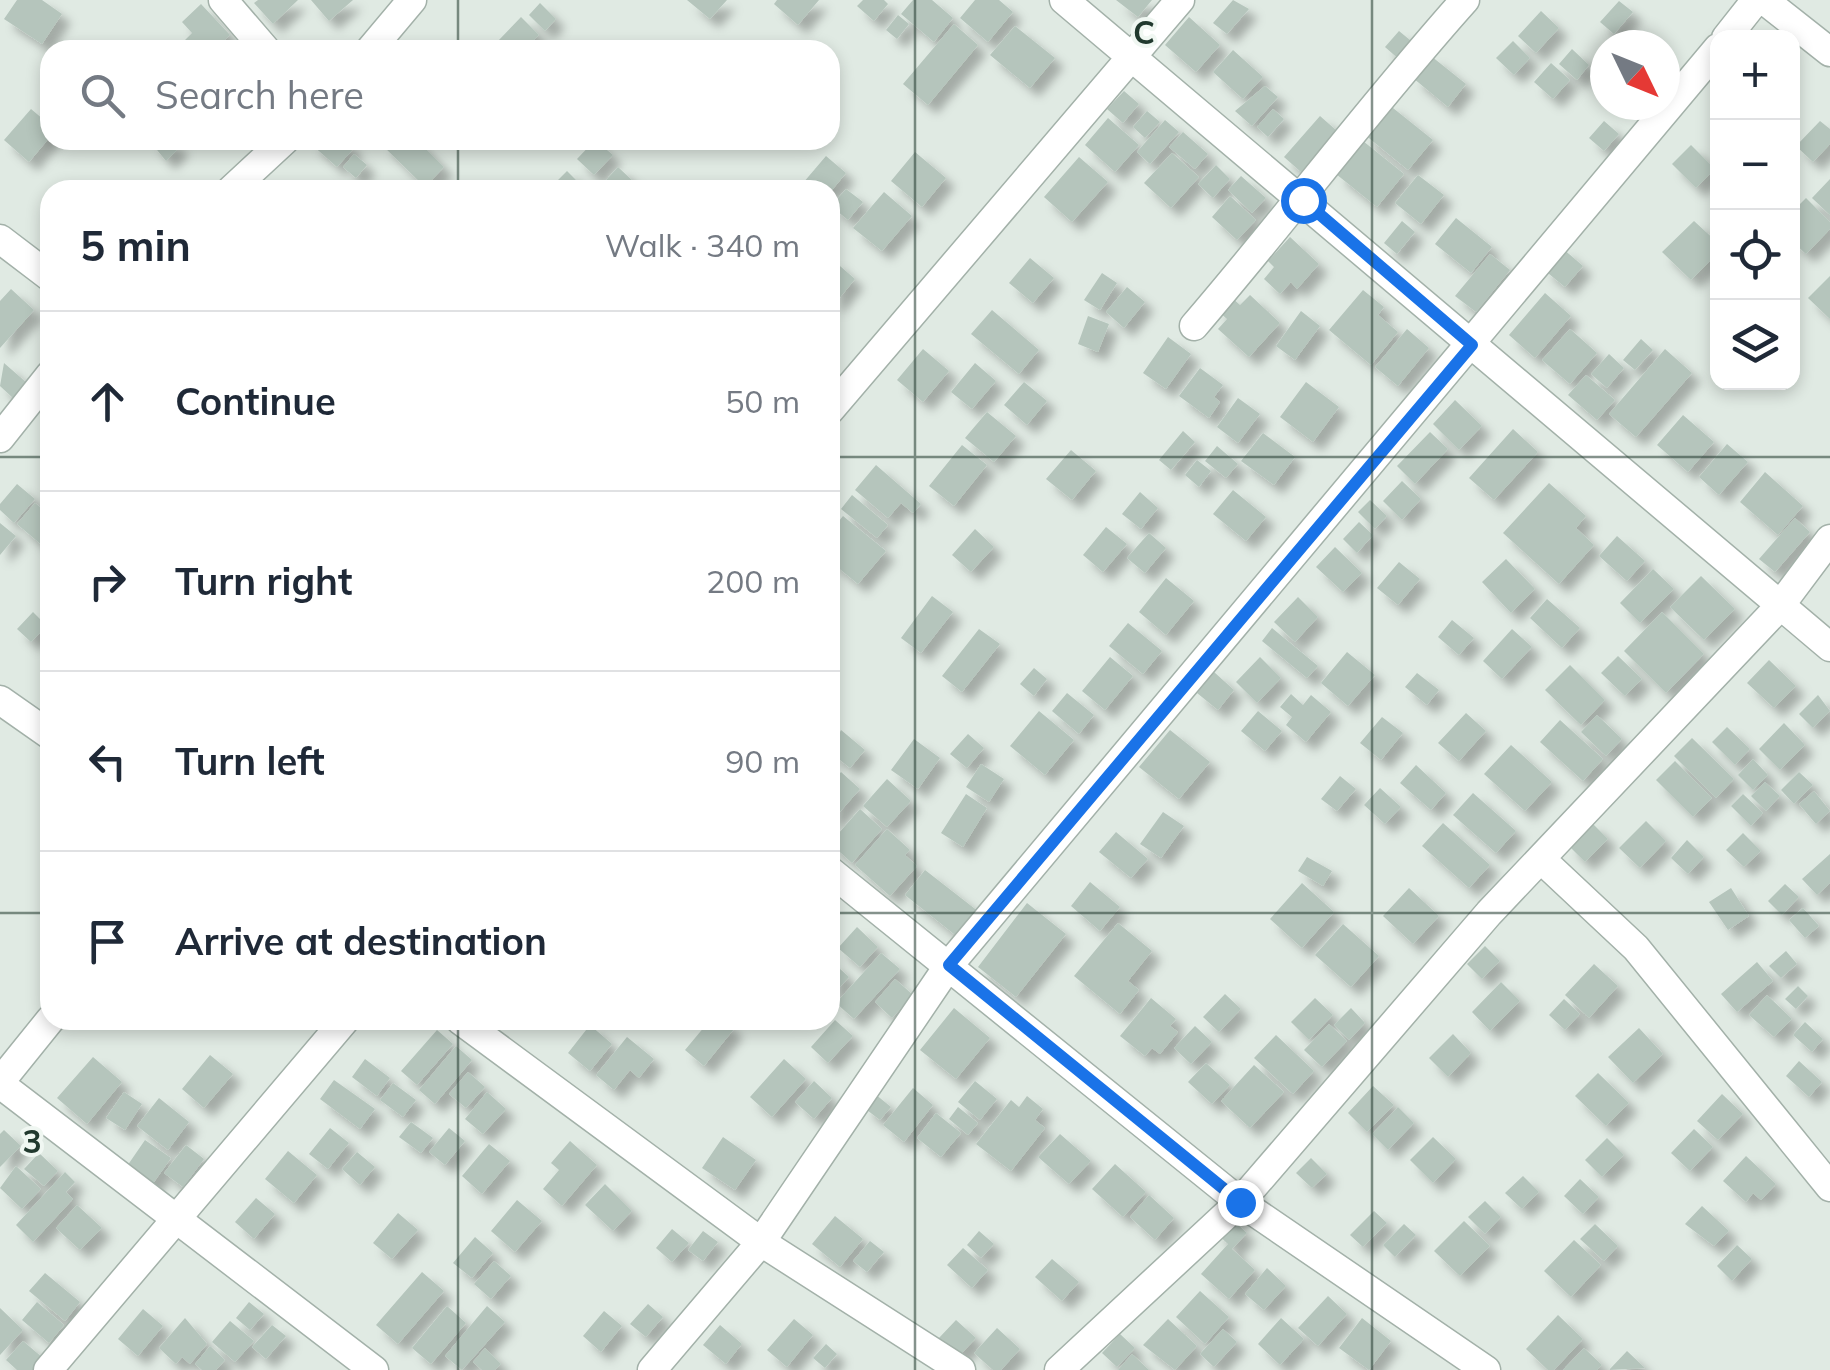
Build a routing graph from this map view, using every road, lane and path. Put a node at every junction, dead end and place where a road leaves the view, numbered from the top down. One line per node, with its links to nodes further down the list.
1 (223, 0): 9 (street)
2 (412, 0): 10 (street)
3 (1064, 0): 12 (street)
4 (1180, 0): 12 (street)
5 (1466, 0): 16 (street)
6 (1756, 0): 8 (street)
7 (1764, 0): 11 (street)
8 (1732, 30)
9 (257, 40)
10 (378, 40)
11 (1830, 52)
12 (1131, 57): 16 (street); 22 (street)
13 (1710, 58): 20 (street)
14 (274, 150): 15 (street)
15 (243, 180)
16 (1303, 200): 19 (street); 20 (street)
17 (0, 238): 18 (street)
18 (40, 269)
19 (1194, 326)
20 (1472, 345): 25 (street); 31 (street)
21 (40, 388): 23 (street)
22 (840, 398)
23 (0, 438)
24 (1830, 539): 25 (street)
25 (1779, 606): 26 (street); 29 (street)
26 (1830, 647)
27 (0, 700): 28 (street)
28 (40, 728)
29 (1540, 859): 36 (street); 37 (street)
30 (840, 879): 31 (street)
31 (949, 965): 37 (street); 39 (street)
32 (42, 1030): 35 (street)
33 (336, 1030): 38 (street)
34 (474, 1030): 39 (street)
35 (0, 1083): 38 (street)
36 (1830, 1187)
37 (1240, 1202): 44 (street); 45 (street)
38 (174, 1218): 40 (street); 41 (street)
39 (761, 1242): 42 (street); 43 (street)
40 (48, 1370)
41 (374, 1370)
42 (652, 1370)
43 (961, 1370)
44 (1059, 1370)
45 (1486, 1370)

